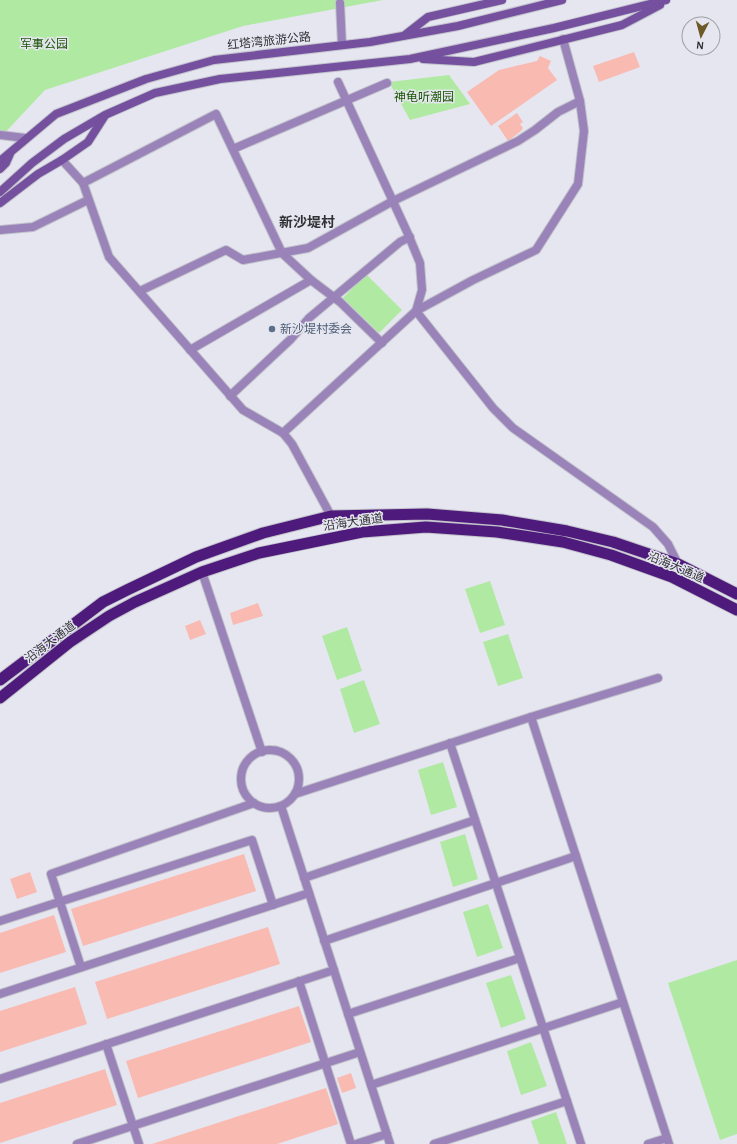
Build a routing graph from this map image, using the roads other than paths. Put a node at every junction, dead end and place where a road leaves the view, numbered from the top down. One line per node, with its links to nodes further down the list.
1 (502, 0): 5 (main road)
2 (562, 0): 5 (main road, 红塔湾旅游公路)
3 (667, 0): 6 (main road); 8 (main road)
4 (340, 3): 7 (street)
5 (403, 36): 7 (main road, 红塔湾旅游公路)
6 (563, 39): 8 (main road); 12 (street)
7 (342, 46): 15 (main road, 红塔湾旅游公路)
8 (410, 59): 13 (main road)
9 (338, 82): 11 (street)
10 (387, 82): 11 (street)
11 (346, 100): 16 (street); 24 (street)
12 (580, 101): 24 (street); 32 (street)
13 (105, 115): 18 (main road); 22 (main road)
14 (0, 135): 15 (street)
15 (25, 138): 17 (main road, 红塔湾旅游公路)
16 (233, 149): 21 (street); 28 (street)
17 (11, 152): 19 (main road, 红塔湾旅游公路); 20 (main road)
18 (62, 160): 21 (street); 25 (main road)
19 (0, 161)
20 (0, 169)
21 (83, 183): 23 (street)
22 (0, 192)
23 (88, 200): 26 (street); 30 (street)
24 (393, 201): 27 (street); 28 (street)
25 (0, 203)
26 (0, 230)
27 (410, 237): 31 (street); 32 (street)
28 (282, 253): 29 (street); 30 (street)
29 (311, 280): 31 (street); 34 (street)
30 (140, 292): 34 (street)
31 (333, 297): 33 (street); 35 (street)
32 (416, 311): 33 (street); 41 (street)
33 (382, 343): 36 (street)
34 (190, 350): 35 (street)
35 (230, 396): 36 (street)
36 (283, 433): 38 (street)
37 (393, 515): 38 (highway, 沿海大通道); 39 (highway); 41 (highway, 沿海大通道)
38 (331, 516): 40 (highway, 沿海大通道)
39 (394, 530): 42 (highway, 沿海大通道); 44 (highway, 沿海大通道)
40 (196, 556): 42 (highway); 46 (highway, 沿海大通道)
41 (678, 564): 43 (highway, 沿海大通道)
42 (202, 572): 47 (highway, 沿海大通道); 50 (street)
43 (737, 594)
44 (737, 610)
45 (658, 678): 48 (street)
46 (0, 680)
47 (0, 698)
48 (530, 717): 49 (street); 55 (street)
49 (450, 743): 51 (street); 54 (street)
50 (262, 752): 51 (street); 52 (street)
51 (295, 794): 53 (street)
52 (254, 803): 53 (street); 59 (street)
53 (281, 806): 56 (street)
54 (475, 820): 56 (street); 57 (street)
55 (576, 856): 57 (street); 68 (street)
56 (304, 878): 58 (street)
57 (496, 883): 62 (street); 63 (street)
58 (309, 893): 60 (street); 62 (street)
59 (60, 902): 60 (street); 61 (street); 64 (street)
60 (273, 904): 64 (street)
61 (0, 921)
62 (324, 941): 65 (street)
63 (520, 958): 69 (street); 70 (street)
64 (82, 967): 67 (street)
65 (334, 970): 66 (street); 69 (street)
66 (299, 981): 71 (street); 73 (street)
67 (0, 994)
68 (623, 1002): 70 (street); 79 (street)
69 (348, 1014): 72 (street)
70 (543, 1028): 75 (street); 76 (street)
71 (106, 1044): 74 (street); 77 (street)
72 (360, 1052): 73 (street); 75 (street)
73 (325, 1064): 77 (street); 82 (street)
74 (0, 1079)
75 (371, 1084): 78 (street)
76 (567, 1101): 85 (street); 86 (street)
77 (133, 1126): 80 (street); 81 (street)
78 (387, 1134): 83 (street); 84 (street)
79 (668, 1141): 87 (street)
80 (77, 1144)
81 (139, 1144)
82 (351, 1144)
83 (356, 1144)
84 (390, 1144)
85 (434, 1144)
86 (581, 1144)
87 (648, 1144)

